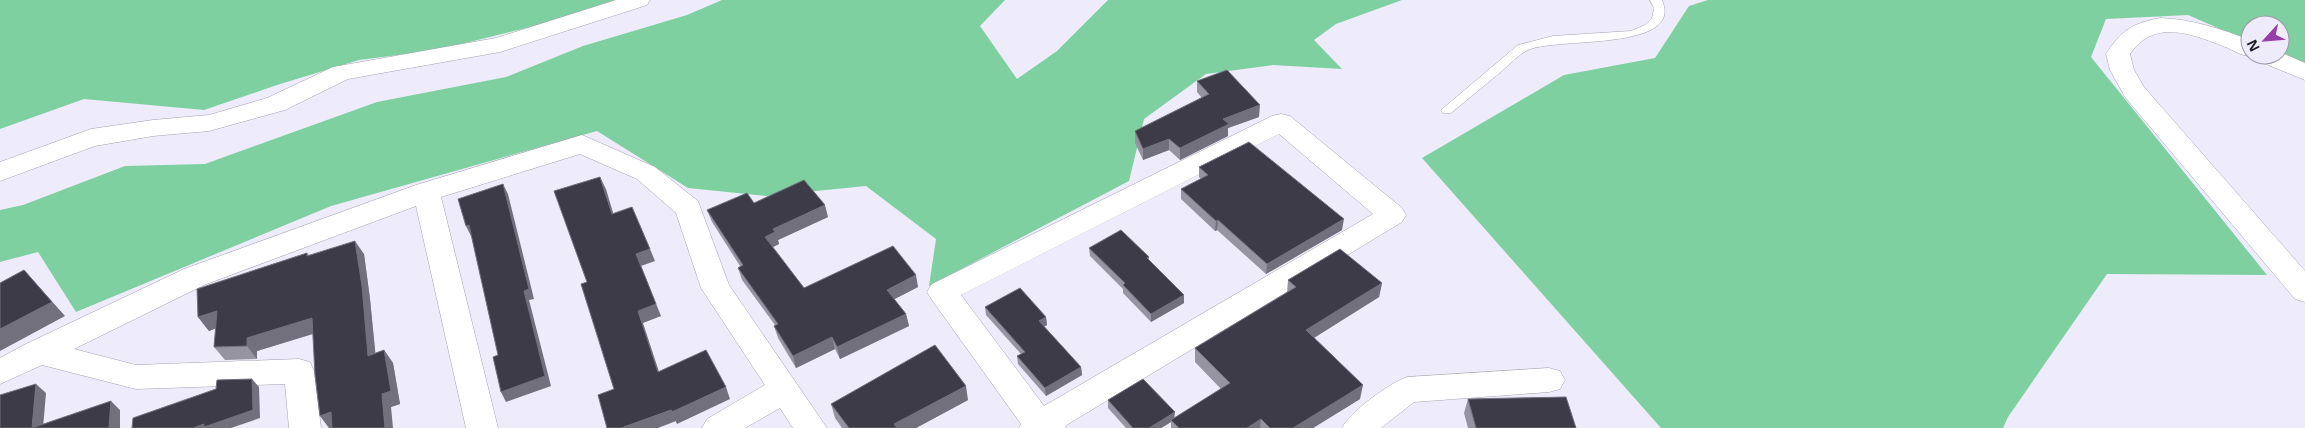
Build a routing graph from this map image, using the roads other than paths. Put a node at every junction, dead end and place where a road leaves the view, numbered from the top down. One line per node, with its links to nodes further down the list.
1 (639, 0): 7 (street)
2 (1656, 0): 6 (lane)
3 (2240, 45): 9 (street)
4 (2289, 65): 5 (street)
5 (2305, 72)
6 (1448, 110)
7 (0, 172)
8 (426, 192): 10 (street); 13 (street); 16 (street)
9 (2305, 291)
10 (37, 352): 11 (street); 15 (street)
11 (0, 372)
12 (1549, 380): 19 (street)
13 (784, 390): 17 (street); 18 (street)
14 (1042, 427): 14 (street)
15 (305, 428)
16 (482, 428)
17 (718, 428)
18 (811, 428)
19 (1358, 428)

